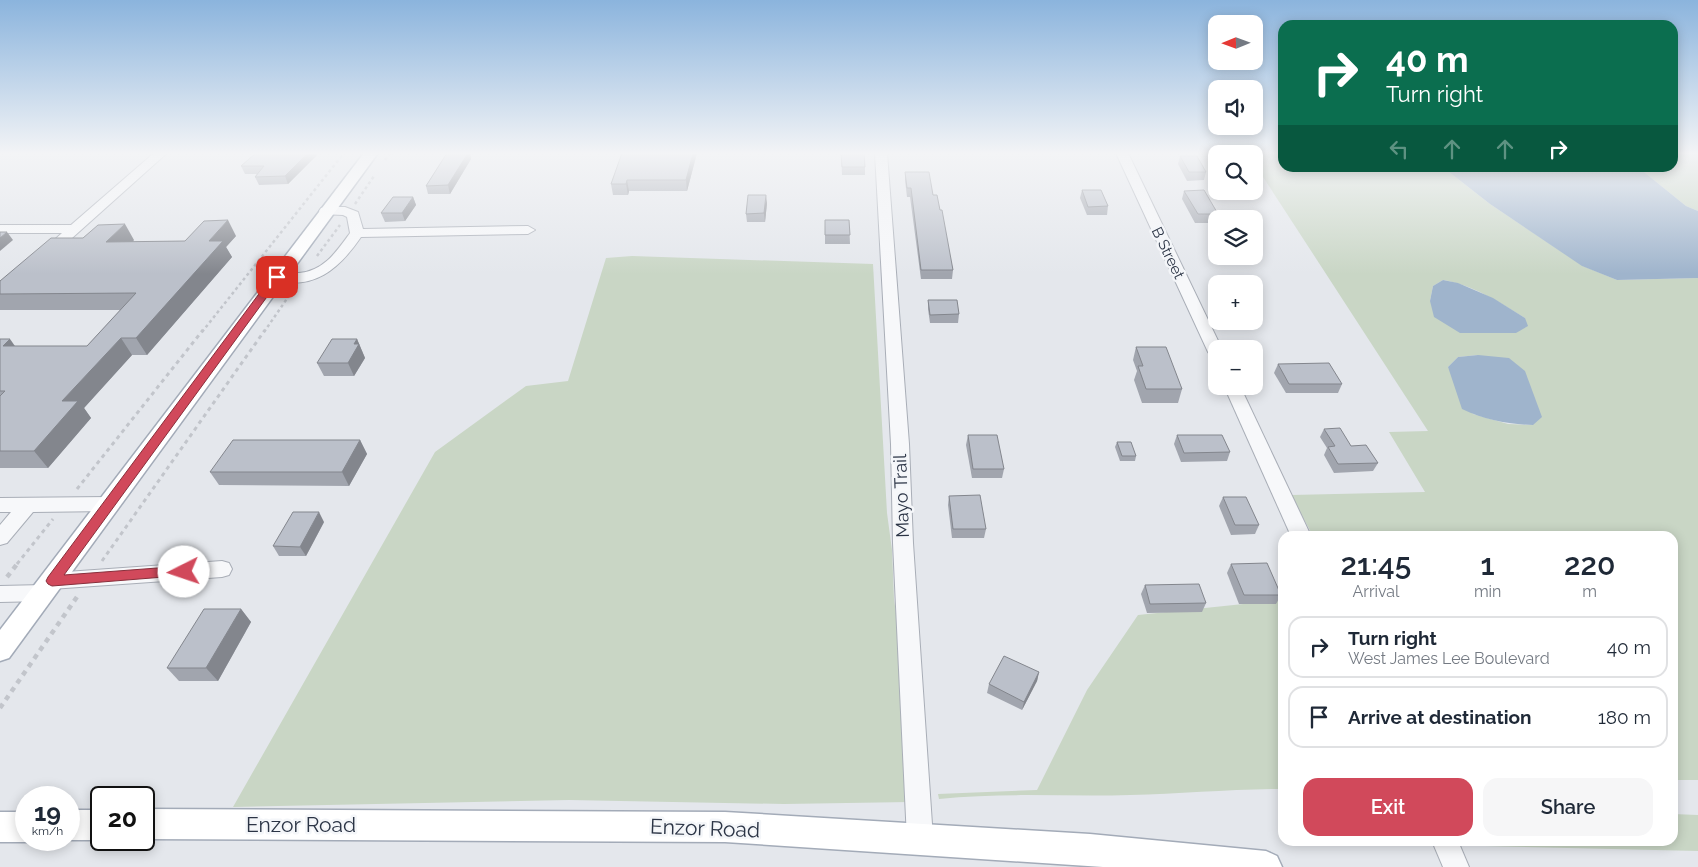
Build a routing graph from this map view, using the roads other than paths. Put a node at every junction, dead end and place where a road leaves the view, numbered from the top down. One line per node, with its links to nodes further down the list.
1 (115, 193): 7 (street)
2 (343, 193): 5 (main road)
3 (885, 193): 26 (street, Mayo Trail)
4 (1141, 193): 12 (street, B Street)
5 (326, 211): 9 (street); 11 (main road)
6 (0, 229): 7 (street)
7 (74, 229): 10 (street)
8 (528, 230): 9 (street)
9 (357, 233): 11 (street)
10 (37, 261)
11 (277, 277): 14 (main road)
12 (1210, 340)
13 (1236, 395): 17 (street)
14 (109, 504): 16 (street); 21 (main road)
15 (0, 505): 16 (street)
16 (28, 505): 18 (street)
17 (1299, 531)
18 (0, 538)
19 (222, 569): 21 (street)
20 (3, 586): 21 (street)
21 (47, 587): 22 (main road)
22 (0, 650)
23 (155, 824): 26 (main road, Enzor Road)
24 (0, 827): 25 (main road)
25 (15, 827)
26 (920, 839): 28 (main road, Enzor Road)
27 (1447, 846): 29 (street)
28 (1266, 867)
29 (1456, 867)

